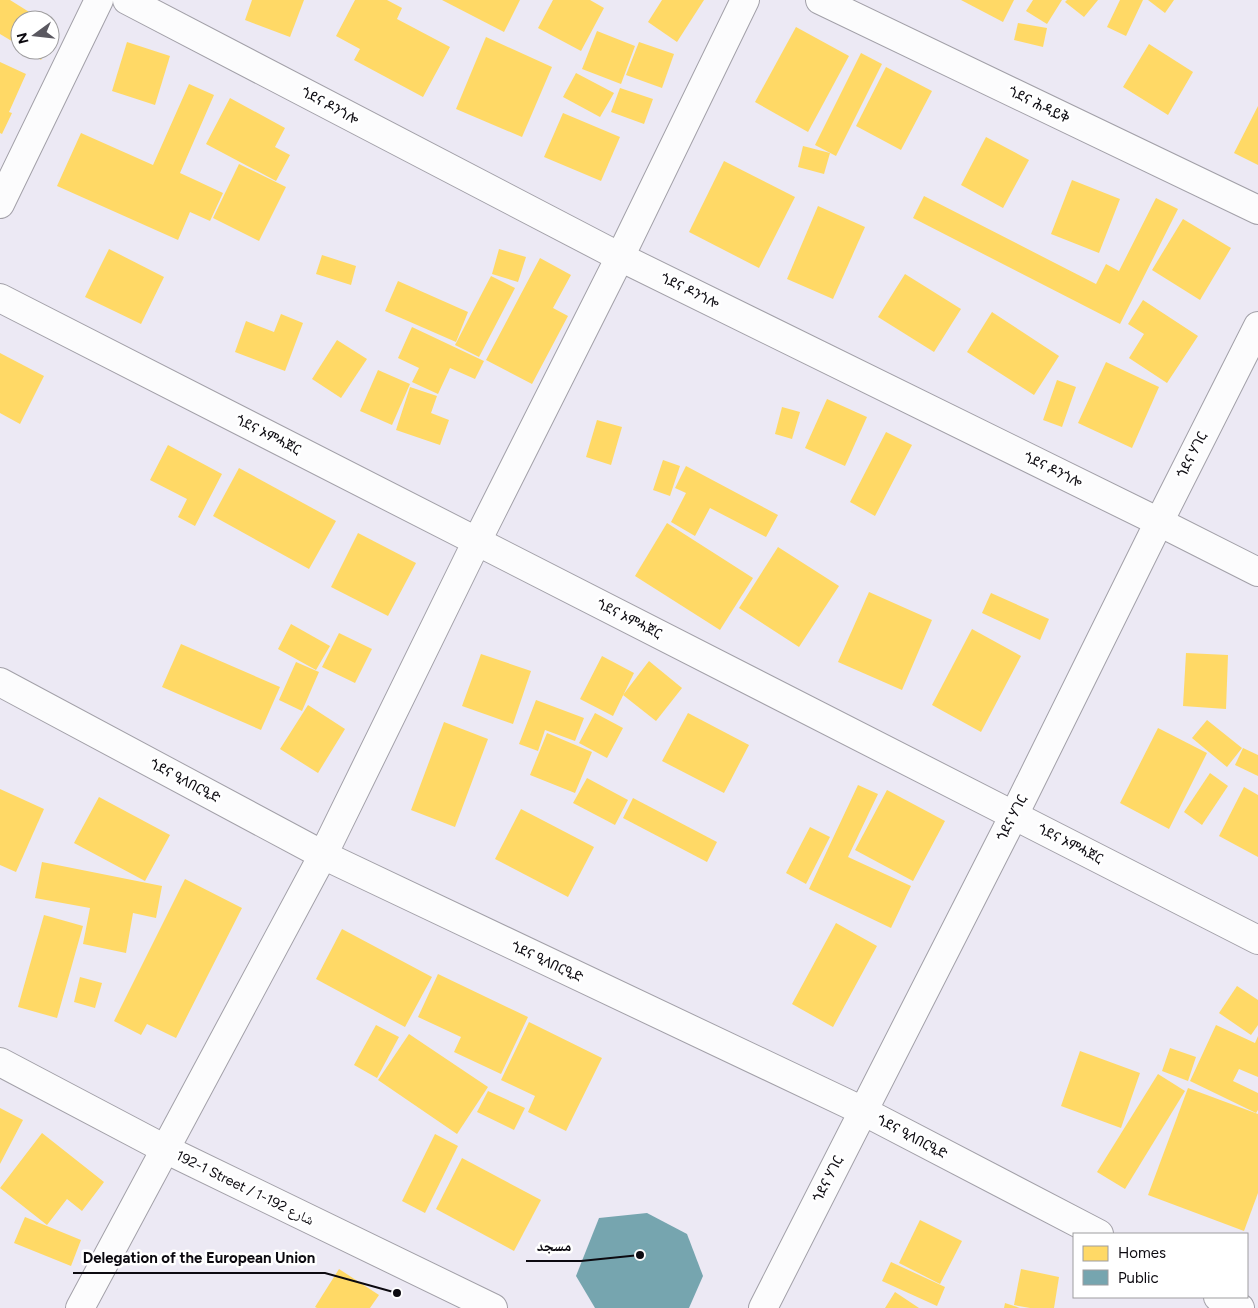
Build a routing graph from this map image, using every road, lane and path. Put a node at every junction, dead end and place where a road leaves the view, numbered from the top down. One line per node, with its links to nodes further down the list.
1 (99, 0): 5 (street)
2 (127, 0): 7 (street, ጎደና ዶንጎሎ)
3 (745, 0): 7 (street)
4 (820, 0): 6 (street, ጎደና ሕዳይቅ)
5 (0, 204)
6 (1258, 210)
7 (620, 257): 10 (street, ጎደና ዶንጎሎ); 11 (street)
8 (0, 298): 11 (street, ጎደና ኦምሓጀር)
9 (1258, 326): 10 (street, ጎደና ሃገር)
10 (1158, 522): 12 (street, ጎደና ዶንጎሎ); 14 (street, ጎደና ሃገር)
11 (477, 542): 14 (street, ጎደና ኦምሓጀር); 15 (street)
12 (1258, 572)
13 (0, 682): 15 (street, ጎደና ዒላበርዒድ)
14 (1014, 815): 16 (street, ጎደና ኦምሓጀር); 18 (street, ጎደና ሃገር)
15 (322, 855): 18 (street, ጎደና ዒላበርዒድ); 19 (street)
16 (1258, 940)
17 (0, 1062): 19 (street, 192-1 Street / شارع 192-1)
18 (863, 1111): 20 (street, ጎደና ዒላበርዒድ); 24 (street, ጎደና ሃገር)
19 (164, 1150): 22 (street); 23 (street, 192-1 Street / شارع 192-1)
20 (1096, 1233)
21 (1220, 1298): 25 (street)
22 (80, 1308)
23 (493, 1308)
24 (763, 1308)
25 (1240, 1308)

